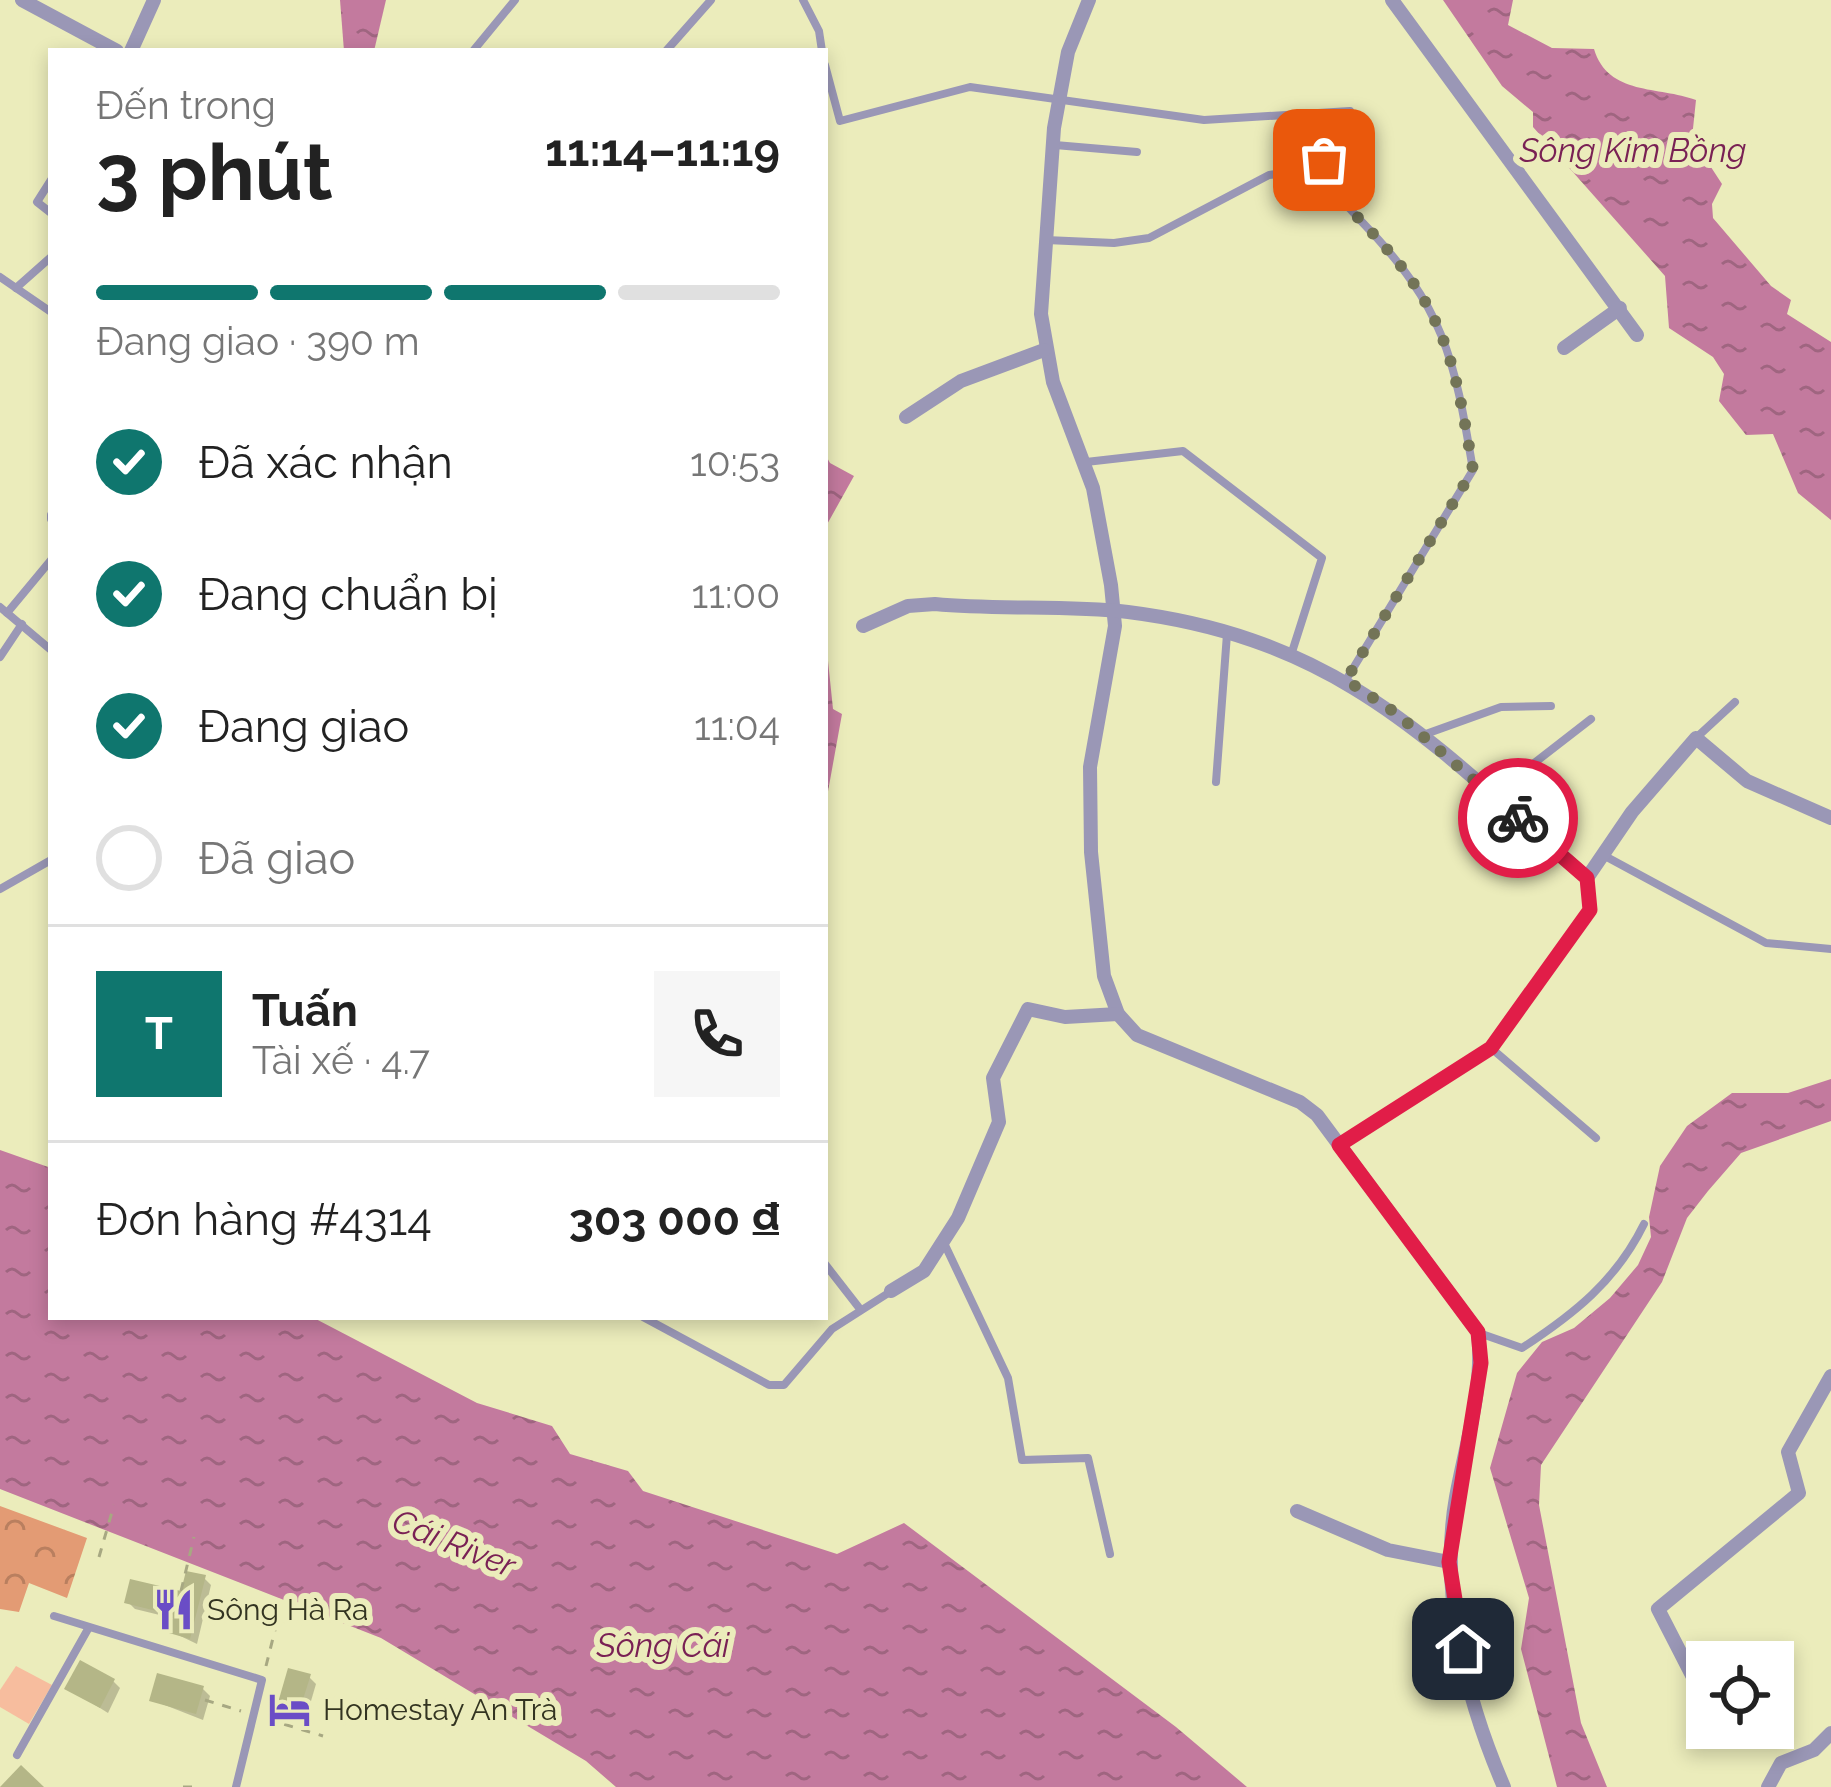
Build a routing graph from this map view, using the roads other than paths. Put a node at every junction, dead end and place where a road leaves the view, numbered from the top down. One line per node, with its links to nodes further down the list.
1 (22, 0): 8 (street)
2 (154, 0): 9 (street)
3 (515, 0): 10 (lane)
4 (711, 0): 11 (lane)
5 (803, 0): 12 (lane)
6 (1089, 0): 13 (street)
7 (1392, 0): 26 (street)
8 (111, 48)
9 (131, 48)
10 (475, 48)
11 (669, 48)
12 (822, 48)
13 (1059, 96): 14 (lane); 15 (lane); 16 (street)
14 (830, 105)
15 (1350, 110)
16 (1053, 145): 18 (lane); 22 (street)
17 (1332, 150): 19 (lane)
18 (1137, 152)
19 (1309, 170): 22 (lane); 42 (lane)
20 (48, 185): 21 (lane)
21 (48, 211)
22 (1045, 240): 30 (street)
23 (48, 260): 25 (lane)
24 (0, 277): 25 (lane)
25 (16, 288): 27 (lane)
26 (1620, 308): 28 (street); 29 (street)
27 (48, 311)
28 (1637, 335)
29 (1564, 347)
30 (1044, 350): 31 (street); 32 (street)
31 (905, 417)
32 (1086, 462): 35 (street); 40 (lane)
33 (48, 563): 34 (lane)
34 (4, 610): 36 (lane)
35 (1113, 611): 37 (street); 38 (street); 56 (street)
36 (22, 625): 39 (lane); 41 (lane)
37 (863, 626)
38 (1228, 631): 40 (street); 48 (lane)
39 (48, 647)
40 (1292, 652): 42 (street)
41 (0, 658)
42 (1346, 680): 46 (street)
43 (1735, 702): 47 (lane)
44 (1551, 706): 46 (lane)
45 (1591, 719): 49 (lane)
46 (1422, 736): 49 (street)
47 (1696, 738): 50 (street); 51 (street)
48 (1216, 782)
49 (1492, 796): 53 (street)
50 (1831, 818)
51 (1601, 854): 53 (street); 55 (lane)
52 (48, 862): 54 (lane)
53 (1587, 878): 57 (lane)
54 (0, 889)
55 (1831, 949)
56 (1118, 1014): 59 (street); 61 (street)
57 (1491, 1048): 58 (lane); 59 (lane)
58 (1596, 1138)
59 (1339, 1145): 66 (street)
60 (1644, 1224): 66 (lane)
61 (944, 1243): 63 (street); 69 (lane)
62 (828, 1268): 64 (lane)
63 (891, 1292): 64 (lane)
64 (860, 1309): 65 (lane)
65 (650, 1320)
66 (1478, 1332): 70 (street)
67 (1831, 1376): 73 (street)
68 (1298, 1510): 70 (street)
69 (1110, 1554)
70 (1449, 1562): 77 (street)
71 (54, 1616): 72 (lane)
72 (88, 1629): 75 (lane); 76 (lane)
73 (1686, 1664)
74 (1831, 1733): 78 (street)
75 (17, 1755)
76 (236, 1787)
77 (1504, 1787)
78 (1768, 1787)

